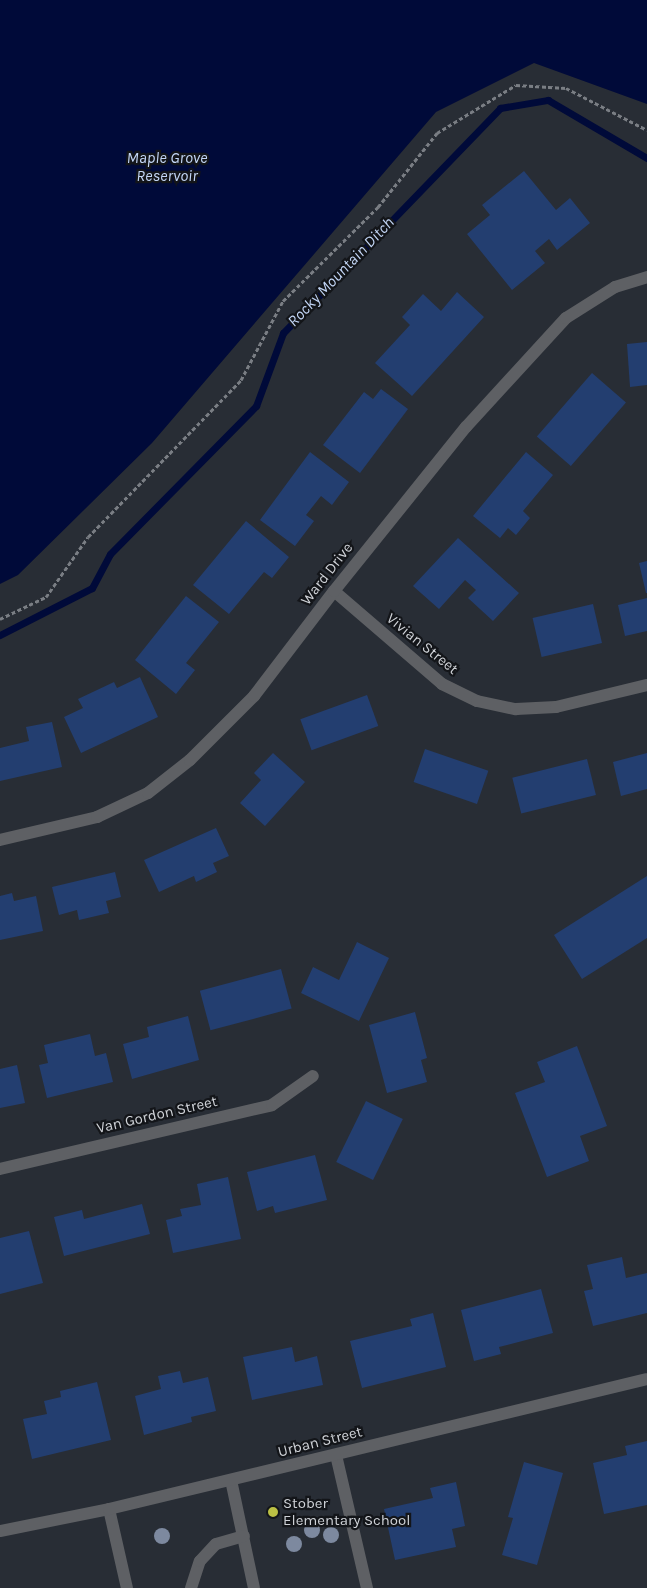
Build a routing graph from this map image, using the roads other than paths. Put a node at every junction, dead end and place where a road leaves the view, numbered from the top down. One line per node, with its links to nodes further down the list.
1 (647, 277): 2 (street, Ward Drive)
2 (334, 591): 3 (street, Vivian Street); 4 (street, Ward Drive)
3 (647, 685)
4 (0, 840)
5 (313, 1076): 6 (street, Van Gordon Street)
6 (0, 1169)
7 (647, 1380): 8 (street, Urban Street)
8 (336, 1454): 9 (street, Urban Street); 16 (street)
9 (231, 1480): 10 (street, Urban Street); 12 (street)
10 (109, 1509): 11 (street, Urban Street); 13 (street)
11 (0, 1531)
12 (244, 1536): 14 (street); 15 (street)
13 (128, 1588)
14 (191, 1588)
15 (254, 1588)
16 (367, 1588)

